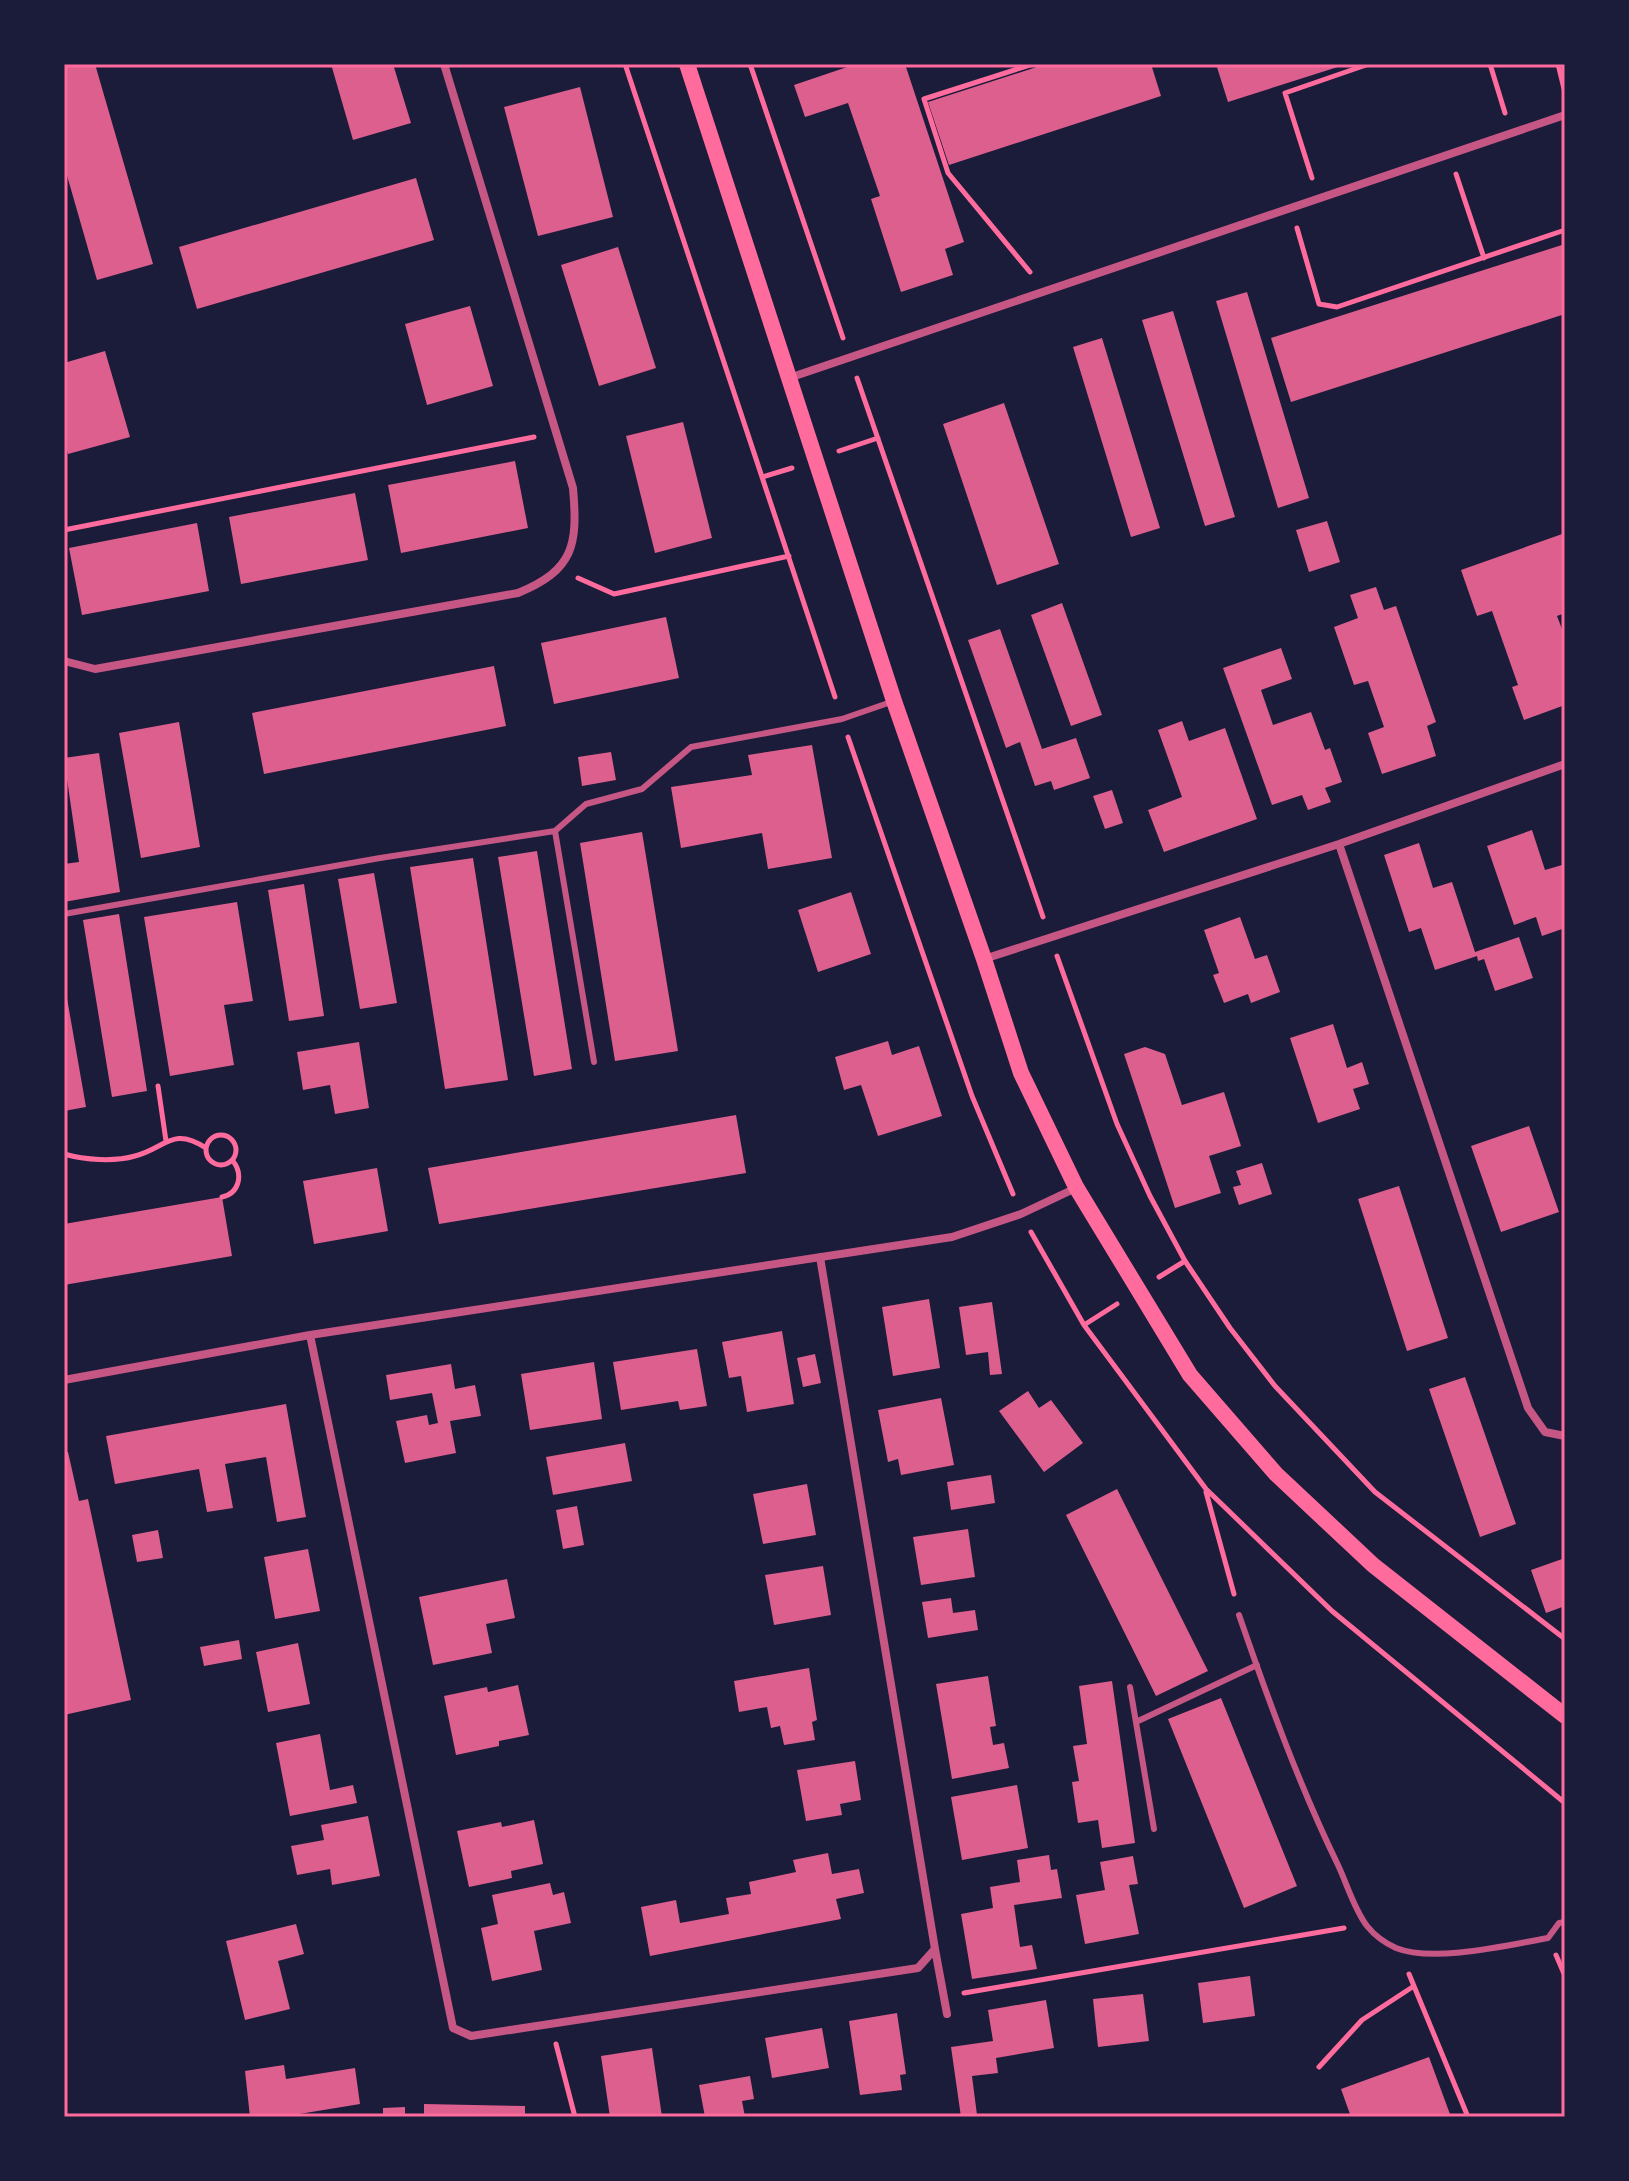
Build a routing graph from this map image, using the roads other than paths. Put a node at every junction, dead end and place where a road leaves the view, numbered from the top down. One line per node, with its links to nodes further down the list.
1 (444, 64): 5 (street)
2 (687, 64): 4 (main road)
3 (1565, 115): 4 (street)
4 (789, 378): 6 (main road)
5 (64, 661)
6 (894, 701): 8 (lane); 11 (main road)
7 (1565, 764): 9 (street)
8 (555, 831): 10 (lane); 12 (lane)
9 (1339, 844): 11 (street); 17 (street)
10 (64, 914)
11 (984, 959): 13 (main road)
12 (594, 1062)
13 (1076, 1187): 14 (street); 21 (main road)
14 (820, 1257): 15 (street); 25 (street)
15 (310, 1335): 16 (street); 25 (street)
16 (64, 1380)
17 (1565, 1436)
18 (1239, 1615): 19 (lane)
19 (1257, 1665): 22 (lane); 24 (lane)
20 (1130, 1687): 22 (lane)
21 (1565, 1716)
22 (1136, 1722): 23 (lane)
23 (1154, 1829)
24 (1565, 1922)
25 (935, 1949): 26 (street)
26 (947, 2014)

